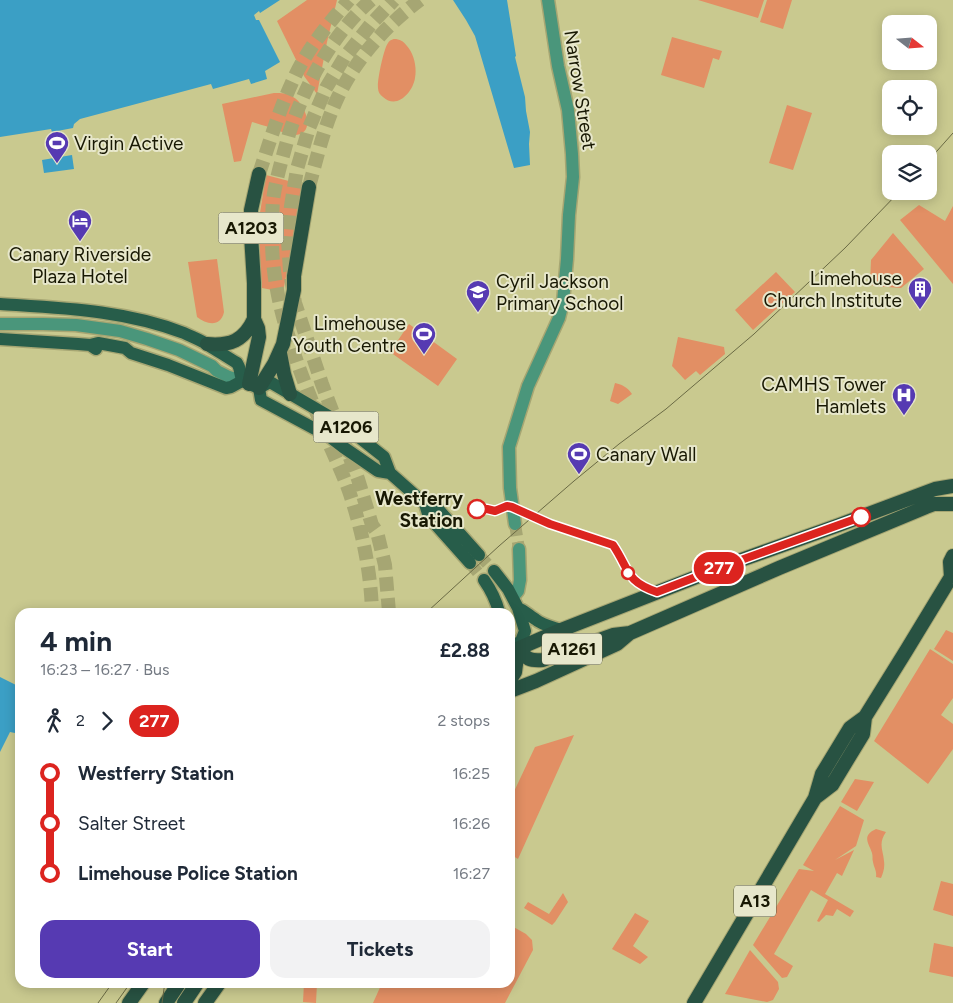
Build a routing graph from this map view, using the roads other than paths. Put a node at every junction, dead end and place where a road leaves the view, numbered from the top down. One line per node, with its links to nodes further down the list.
1 (548, 0): 17 (street, Narrow Street)
2 (259, 174): 5 (highway, A1203)
3 (309, 187): 9 (highway, A1203)
4 (0, 304): 8 (main road, A1206)
5 (254, 318): 8 (highway); 10 (highway, A1203)
6 (0, 324): 10 (street)
7 (0, 340): 10 (main road, A1206)
8 (206, 344): 10 (main road, A1206)
9 (280, 353): 10 (highway, A1203); 11 (highway, A1203)
10 (250, 384): 11 (main road, A1206); 12 (main road, A1206)
11 (290, 394): 12 (main road, A1206)
12 (390, 473): 20 (main road, A1206)
13 (953, 476): 15 (highway, A1261)
14 (953, 486): 15 (highway, A1261)
15 (935, 489): 27 (highway, A1261)
16 (953, 504): 28 (highway, A1261)
17 (515, 524)
18 (519, 548): 21 (street)
19 (953, 556): 23 (highway, A13)
20 (475, 559)
21 (518, 567): 22 (street); 25 (street)
22 (498, 575): 25 (main road)
23 (952, 576): 41 (highway, A13)
24 (484, 580): 26 (main road)
25 (516, 602): 27 (main road); 29 (main road)
26 (498, 608)
27 (561, 630): 30 (highway, A1261)
28 (630, 634): 31 (highway, A1261); 32 (highway, A1261)
29 (515, 644)
30 (515, 646)
31 (515, 649)
32 (515, 689)
33 (140, 988): 37 (highway)
34 (176, 988): 38 (highway)
35 (194, 988): 39 (highway)
36 (216, 988): 40 (highway)
37 (129, 1003)
38 (166, 1003)
39 (184, 1003)
40 (205, 1003)
41 (694, 1003)

